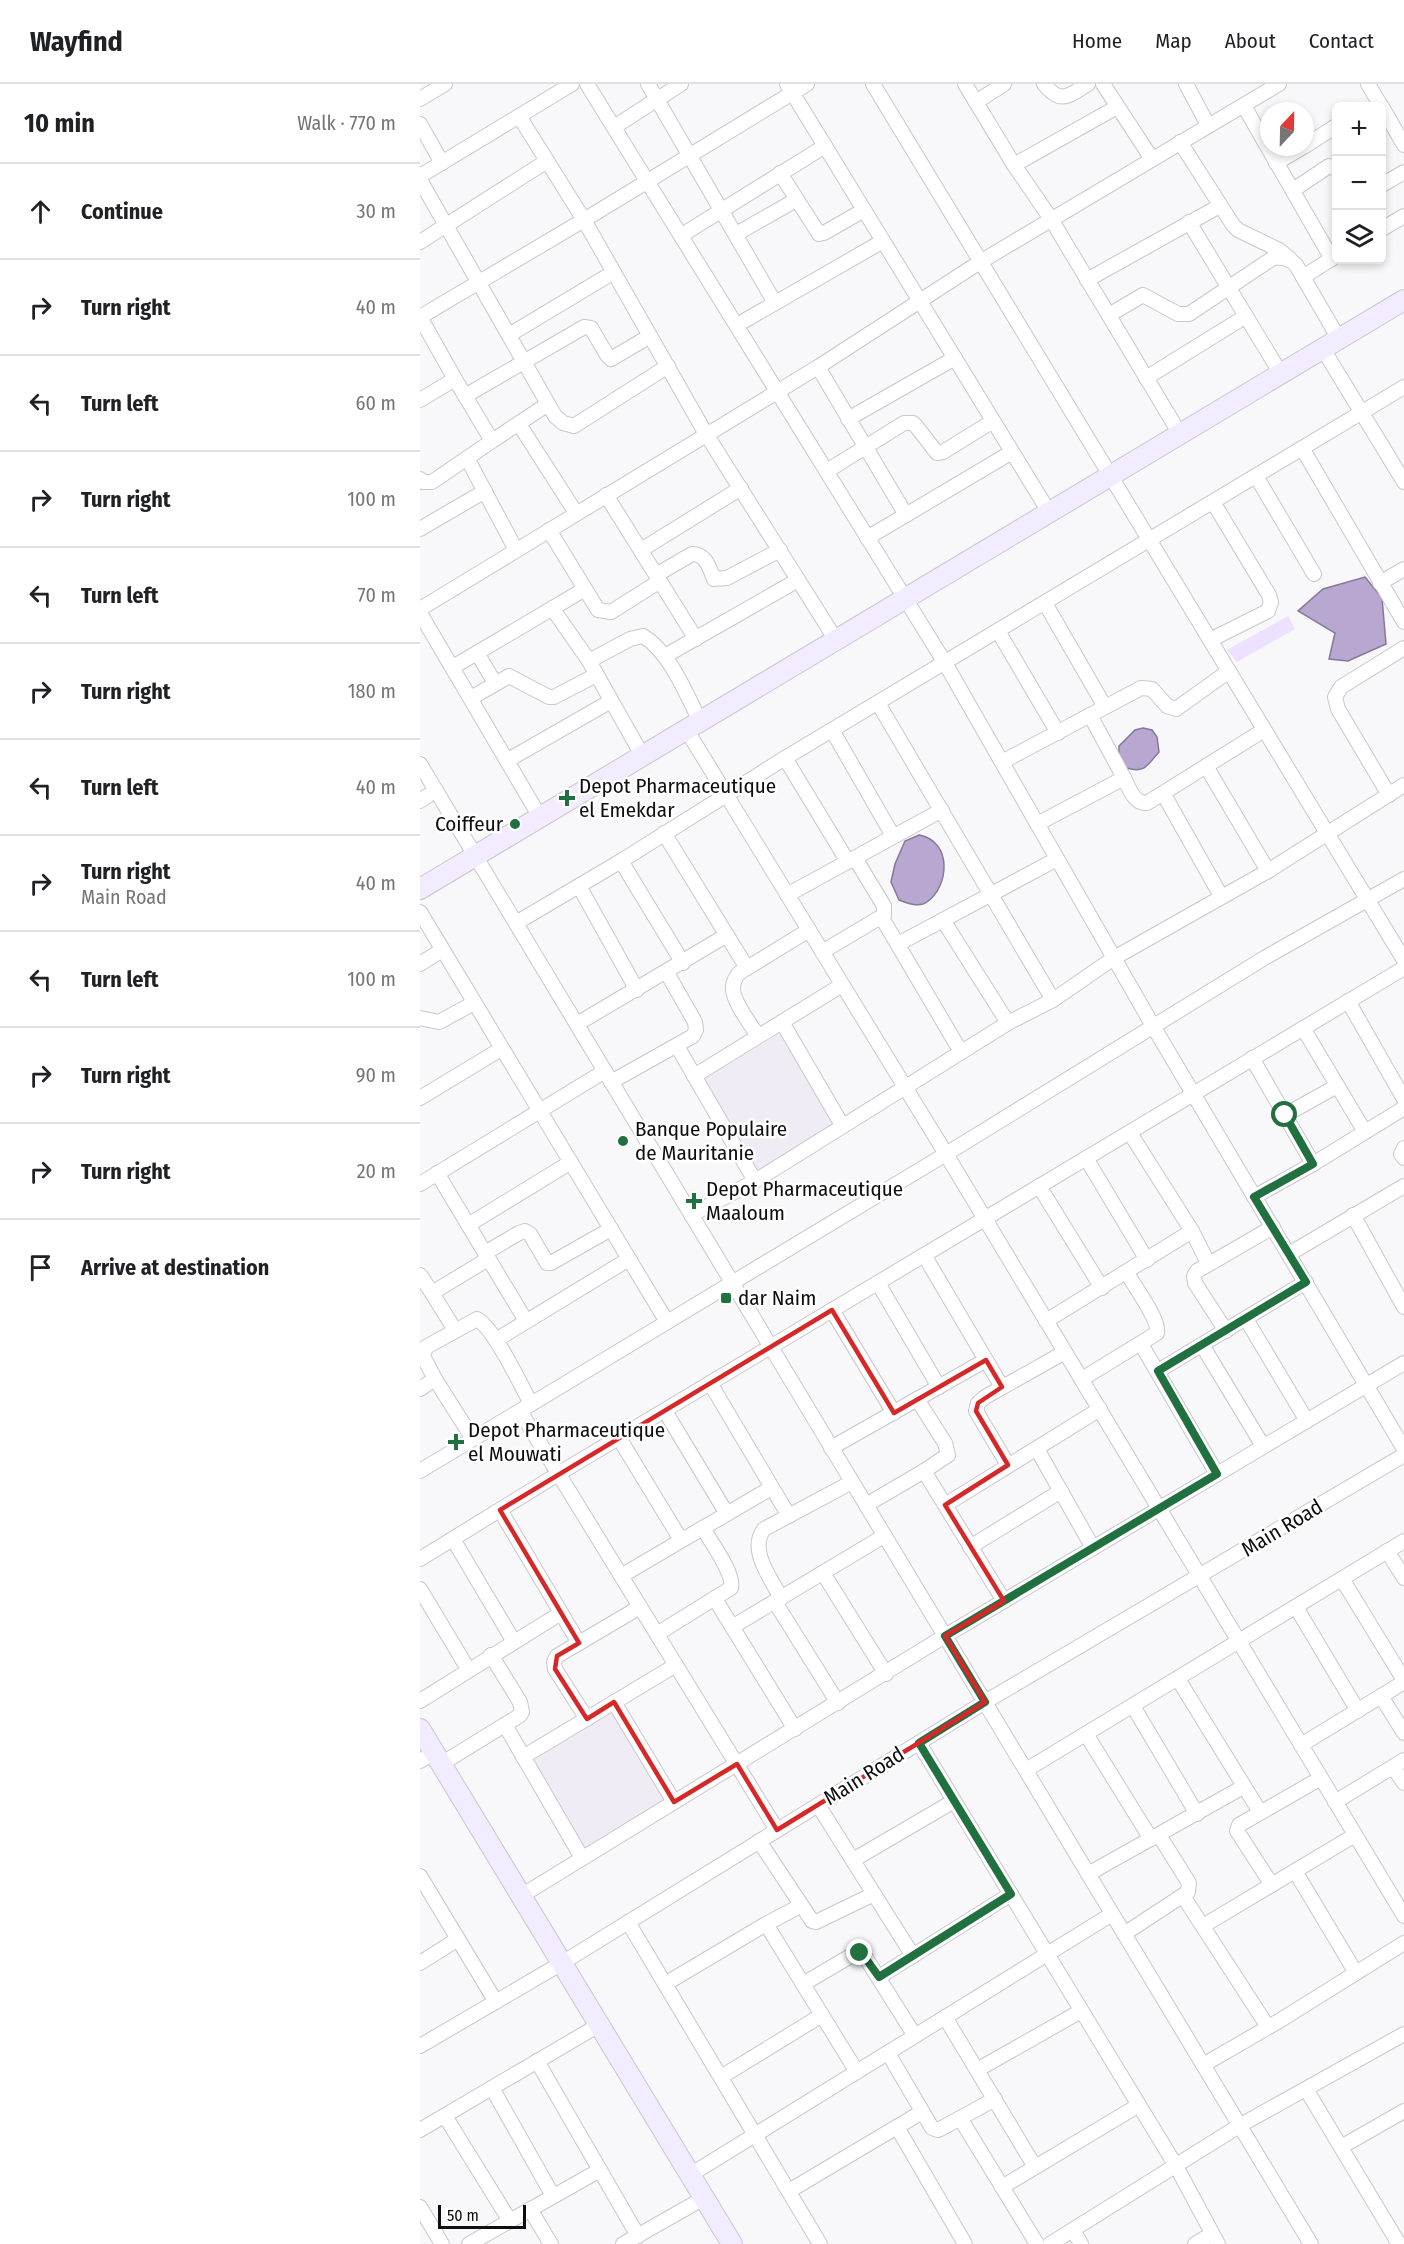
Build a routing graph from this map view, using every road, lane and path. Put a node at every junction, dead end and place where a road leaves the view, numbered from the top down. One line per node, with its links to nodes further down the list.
1 (445, 84): 17 (street)
2 (573, 84): 23 (street)
3 (587, 84): 27 (street)
4 (648, 84): 18 (street)
5 (681, 84): 18 (street)
6 (807, 84): 16 (street)
7 (873, 84): 64 (street)
8 (965, 84): 19 (street)
9 (1004, 84): 19 (street)
10 (1044, 84): 11 (street)
11 (1088, 84)
12 (1103, 84): 22 (street)
13 (1186, 84): 26 (street)
14 (1279, 84): 21 (street)
15 (1368, 84): 20 (street)
16 (790, 88): 32 (street); 33 (street)
17 (420, 99)
18 (657, 99): 27 (street); 33 (street)
19 (976, 102): 39 (street)
20 (1376, 102)
21 (1244, 106): 26 (street); 38 (street)
22 (1117, 107): 35 (street); 39 (street)
23 (519, 116): 36 (street); 37 (street)
24 (1386, 118): 31 (street)
25 (420, 124): 37 (street)
26 (1208, 125): 30 (street)
27 (614, 127): 44 (street)
28 (1332, 128): 29 (street)
29 (1314, 140)
30 (1180, 142): 35 (street); 48 (street)
31 (1404, 145)
32 (825, 146): 42 (street); 50 (street)
33 (690, 155): 44 (street); 49 (street)
34 (1288, 156): 38 (street)
35 (1152, 159): 52 (street)
36 (547, 161): 53 (street); 55 (street)
37 (441, 163): 43 (street)
38 (1276, 163): 46 (street)
39 (1014, 165): 52 (street)
40 (1332, 167): 46 (street)
41 (1404, 172): 45 (street)
42 (780, 173): 47 (street); 49 (street)
43 (420, 178): 55 (street)
44 (648, 181): 53 (street); 58 (street)
45 (1386, 183)
46 (1293, 190): 61 (street)
47 (796, 200): 50 (street); 57 (street)
48 (1218, 204): 54 (street); 62 (street)
49 (722, 209): 57 (street); 58 (street)
50 (864, 210): 59 (street)
51 (1404, 216): 56 (street)
52 (1051, 219): 64 (street); 67 (street)
53 (584, 220): 65 (street); 68 (street)
54 (1189, 222): 67 (street); 69 (street)
55 (446, 225): 60 (street); 68 (street)
56 (1386, 227)
57 (736, 234): 72 (street)
58 (682, 235): 76 (street)
59 (883, 241): 70 (street); 72 (street)
60 (420, 242)
61 (1332, 255)
62 (1290, 259): 66 (street); 69 (street)
63 (1332, 259): 66 (street)
64 (980, 262): 70 (street); 104 (street)
65 (614, 272): 77 (street); 78 (street)
66 (1303, 277): 79 (street)
67 (1087, 280): 73 (street)
68 (479, 282): 75 (street); 77 (street)
69 (1229, 288): 73 (street); 74 (street)
70 (920, 300): 80 (street); 83 (street)
71 (1404, 300): 79 (street)
72 (775, 303): 76 (street)
73 (1108, 315): 85 (street)
74 (1246, 316): 84 (street); 85 (street)
75 (420, 317): 86 (street)
76 (737, 325): 88 (street)
77 (509, 335): 81 (street)
78 (650, 336): 81 (street); 82 (street)
79 (1331, 344): 84 (street); 92 (street)
80 (955, 358): 93 (street); 94 (street)
81 (524, 362): 89 (street); 91 (street)
82 (668, 366): 91 (street); 96 (street)
83 (818, 367): 88 (street); 93 (street)
84 (1281, 374): 97 (street)
85 (1146, 378): 97 (street)
86 (455, 379): 89 (street); 90 (street)
87 (1404, 387): 92 (street)
88 (777, 391): 96 (street); 103 (street)
89 (465, 396): 98 (street)
90 (420, 399)
91 (548, 404): 95 (street)
92 (1361, 412): 100 (street); 107 (street)
93 (848, 419): 99 (street)
94 (993, 421): 99 (street); 101 (street)
95 (519, 424): 98 (street); 113 (street)
96 (706, 434): 108 (street); 110 (street)
97 (1180, 434): 104 (street)
98 (492, 441): 102 (street)
99 (865, 447): 103 (street); 114 (street)
100 (1302, 448): 105 (street); 126 (street)
101 (1012, 452): 112 (street); 114 (street)
102 (467, 458): 106 (street); 109 (street)
103 (827, 471): 117 (street)
104 (1110, 476): 112 (street); 118 (street)
105 (1256, 476): 111 (street); 123 (street)
106 (420, 479)
107 (1404, 482)
108 (741, 488): 120 (street); 121 (street)
109 (484, 490): 115 (street); 119 (street)
110 (606, 495): 113 (street); 120 (street)
111 (1213, 502): 118 (street); 136 (street)
112 (1049, 512): 128 (street)
113 (576, 513): 116 (street)
114 (906, 515): 117 (street)
115 (420, 529)
116 (549, 530): 119 (street); 127 (street)
117 (867, 538): 128 (street)
118 (1150, 540): 129 (street); 136 (street)
119 (516, 550): 131 (street)
120 (641, 550): 124 (street)
121 (780, 550): 124 (street); 125 (street)
122 (1404, 569): 126 (street)
123 (1314, 574)
124 (658, 578): 127 (street); 134 (street)
125 (798, 580): 134 (street); 135 (street)
126 (1380, 583): 132 (street)
127 (585, 589): 130 (street)
128 (904, 599): 135 (street); 141 (street)
129 (1045, 603): 133 (street); 149 (street)
130 (552, 609): 138 (street); 140 (street)
131 (420, 611): 142 (street)
132 (1404, 622)
133 (998, 631): 141 (street); 154 (street)
134 (696, 639): 139 (street)
135 (836, 640): 151 (street)
136 (1210, 640): 143 (street)
137 (1404, 648): 166 (street)
138 (477, 652): 142 (street); 145 (street)
139 (665, 656): 140 (street); 151 (street)
140 (589, 661): 144 (street)
141 (945, 663): 148 (street); 158 (street)
142 (453, 667): 146 (street)
143 (1229, 671): 149 (street); 153 (street)
144 (596, 675): 145 (street); 147 (street)
145 (495, 683): 146 (street)
146 (471, 698): 157 (street)
147 (611, 701): 155 (street); 157 (street)
148 (878, 703): 152 (street); 168 (street)
149 (1105, 707): 150 (street)
150 (1090, 715): 154 (street); 161 (street)
151 (693, 725): 155 (street); 165 (street)
152 (832, 730): 156 (street); 173 (street)
153 (1264, 730): 160 (street); 171 (street)
154 (1058, 733): 158 (street)
155 (642, 755): 169 (street)
156 (785, 758): 165 (street); 176 (street)
157 (508, 760): 169 (street)
158 (1002, 762): 170 (street)
159 (420, 764): 163 (street)
160 (1206, 766): 164 (street); 178 (street)
161 (1124, 778): 164 (street); 170 (street)
162 (1404, 785): 166 (street)
163 (436, 790): 167 (street); 174 (street)
164 (1163, 793): 184 (street)
165 (726, 794): 172 (street); 182 (street)
166 (1389, 795): 171 (street)
167 (420, 801)
168 (942, 810): 173 (street); 183 (street)
169 (540, 817): 174 (street)
170 (1037, 824): 175 (street)
171 (1328, 832): 178 (street); 185 (street)
172 (664, 833): 177 (street); 191 (street)
173 (893, 836): 176 (street)
174 (475, 855): 181 (street); 189 (street)
175 (1058, 859): 183 (street); 195 (street)
176 (851, 860): 182 (street); 187 (street)
177 (621, 861): 180 (street); 197 (street)
178 (1268, 871): 184 (street)
179 (1404, 879): 185 (street)
180 (579, 886): 189 (street); 203 (street)
181 (420, 889)
182 (787, 895): 190 (street)
183 (992, 896): 188 (street); 204 (street)
184 (1221, 896): 195 (street)
185 (1368, 900): 196 (street); 211 (street)
186 (420, 912): 193 (street)
187 (882, 918): 192 (street); 194 (street)
188 (943, 920): 192 (street); 209 (street)
189 (516, 922): 210 (street)
190 (808, 930): 194 (street); 199 (street)
191 (727, 935): 197 (street); 199 (street)
192 (898, 944): 216 (street)
193 (442, 950): 198 (street); 206 (street)
194 (822, 952): 202 (street)
195 (1114, 958): 204 (street); 211 (street)
196 (1404, 960)
197 (683, 963): 201 (street)
198 (420, 964)
199 (747, 968): 213 (street)
200 (1404, 968): 205 (street)
201 (667, 973): 203 (street); 214 (street)
202 (842, 985): 208 (street); 221 (street)
203 (637, 990): 210 (street)
204 (1053, 1000): 209 (street)
205 (1348, 1001): 212 (street); 224 (street)
206 (474, 1003): 207 (street); 215 (street)
207 (420, 1018)
208 (782, 1022): 213 (street); 228 (street)
209 (1008, 1023): 216 (street)
210 (577, 1024): 218 (street)
211 (1153, 1026): 222 (street); 232 (street)
212 (1303, 1028): 217 (street); 220 (street)
213 (758, 1036): 219 (street)
214 (677, 1046): 218 (street); 219 (street)
215 (501, 1049): 223 (street); 226 (street)
216 (961, 1052): 221 (street)
217 (1252, 1058): 222 (street); 227 (street)
218 (608, 1076): 226 (street); 243 (street)
219 (694, 1076): 238 (street)
220 (1337, 1086): 227 (street); 229 (street)
221 (905, 1087): 228 (street); 232 (street)
222 (1192, 1093): 230 (street); 242 (street)
223 (420, 1098)
224 (1404, 1099)
225 (1404, 1108): 229 (street)
226 (540, 1111): 235 (street); 237 (street)
227 (1285, 1115): 236 (street)
228 (842, 1125): 238 (street)
229 (1365, 1132): 236 (street)
230 (1130, 1133): 233 (street); 249 (street)
231 (1404, 1148): 234 (street)
232 (946, 1154): 245 (street); 259 (street)
233 (1086, 1158): 240 (street); 254 (street)
234 (1404, 1158)
235 (571, 1162): 246 (street); 248 (street)
236 (1313, 1164): 242 (street)
237 (437, 1173): 239 (street); 246 (street)
238 (755, 1181): 243 (street)
239 (420, 1184)
240 (1040, 1186): 245 (street); 261 (street)
241 (1404, 1186): 244 (street)
242 (1254, 1197): 247 (street)
243 (691, 1215): 259 (street)
244 (1353, 1215): 250 (street); 263 (street)
245 (985, 1219): 251 (street); 267 (street)
246 (468, 1225): 252 (street)
247 (1273, 1227): 250 (street); 255 (street)
248 (611, 1229): 252 (street); 253 (street)
249 (1192, 1231): 254 (street); 255 (street)
250 (1289, 1254): 258 (street)
251 (924, 1255): 260 (street); 276 (street)
252 (487, 1256): 262 (street); 266 (street)
253 (629, 1259): 266 (street); 268 (street)
254 (1147, 1260): 256 (street)
255 (1208, 1263): 270 (street)
256 (1127, 1273): 261 (street); 272 (street)
257 (420, 1275): 262 (street)
258 (1306, 1282): 265 (street); 282 (street)
259 (732, 1283): 268 (street); 274 (street)
260 (878, 1283): 264 (street); 283 (street)
261 (1102, 1288): 267 (street)
262 (432, 1293): 269 (street)
263 (1404, 1308)
264 (832, 1310): 274 (street); 290 (street)
265 (1246, 1319): 270 (street); 291 (street)
266 (526, 1321): 271 (street)
267 (1046, 1321): 275 (street)
268 (667, 1322): 287 (street)
269 (455, 1330): 271 (street); 279 (street)
270 (1227, 1331): 273 (street)
271 (496, 1340): 287 (street)
272 (1141, 1344): 278 (street); 280 (street)
273 (1202, 1345): 278 (street); 294 (street)
274 (771, 1347): 281 (street); 295 (street)
275 (1065, 1352): 280 (street); 284 (street)
276 (986, 1360): 283 (street); 284 (street)
277 (1404, 1363): 282 (street)
278 (1158, 1371): 303 (street)
279 (435, 1379): 285 (street); 293 (street)
280 (1082, 1379): 288 (street)
281 (710, 1383): 289 (street); 305 (street)
282 (1366, 1386): 291 (street); 297 (street)
283 (939, 1387): 286 (street)
284 (1002, 1388): 299 (street)
285 (420, 1389)
286 (917, 1399): 290 (street); 301 (street)
287 (525, 1407): 293 (street); 302 (street)
288 (1100, 1409): 296 (street); 310 (street)
289 (665, 1410): 292 (street); 311 (street)
290 (894, 1413): 295 (street)
291 (1307, 1421): 294 (street)
292 (619, 1438): 302 (street); 316 (street)
293 (473, 1439): 300 (street)
294 (1263, 1446): 303 (street)
295 (831, 1448): 304 (street)
296 (1037, 1449): 299 (street); 306 (street)
297 (1404, 1449)
298 (1404, 1455): 324 (street, Main Road)
299 (1008, 1465): 307 (street)
300 (420, 1471)
301 (924, 1471): 307 (street); 308 (street)
302 (558, 1474): 309 (street); 323 (street)
303 (1217, 1474): 310 (street)
304 (852, 1482): 308 (street); 312 (street)
305 (771, 1488): 311 (street); 312 (street)
306 (1061, 1491): 318 (street); 319 (street)
307 (945, 1504): 318 (street)
308 (866, 1505): 314 (street)
309 (500, 1510): 315 (street); 333 (street)
310 (1160, 1510): 319 (street); 324 (street)
311 (727, 1514): 313 (street)
312 (789, 1516): 329 (street)
313 (703, 1528): 316 (street); 328 (street)
314 (884, 1536): 322 (street); 336 (street)
315 (453, 1539): 321 (street); 337 (street)
316 (681, 1540): 323 (street)
317 (1404, 1541): 320 (street)
318 (970, 1547): 330 (street)
319 (1093, 1548): 330 (street)
320 (1387, 1551): 325 (street); 326 (street)
321 (420, 1559)
322 (823, 1573): 329 (street); 343 (street)
323 (621, 1576): 331 (street)
324 (1200, 1577): 338 (street); 349 (street, Main Road)
325 (1404, 1578)
326 (1342, 1579): 332 (street); 345 (street)
327 (420, 1589): 342 (street)
328 (715, 1599): 334 (street); 335 (street)
329 (778, 1600): 334 (street); 350 (street)
330 (1004, 1601): 336 (street)
331 (640, 1607): 335 (street); 339 (street)
332 (1296, 1607): 338 (street); 352 (street)
333 (561, 1613): 337 (street); 339 (street)
334 (732, 1627): 356 (street)
335 (657, 1634): 341 (street)
336 (945, 1636): 343 (street); 349 (street)
337 (514, 1642): 340 (street)
338 (1239, 1642): 344 (street); 360 (street)
339 (579, 1643): 353 (street)
340 (491, 1655): 342 (street); 354 (street)
341 (676, 1665): 348 (street); 363 (street)
342 (468, 1669): 347 (street)
343 (886, 1674): 350 (street)
344 (1178, 1679): 351 (street); 368 (street)
345 (1404, 1681): 346 (street)
346 (1381, 1696): 352 (street); 357 (street)
347 (420, 1701)
348 (614, 1702): 353 (street); 370 (street)
349 (985, 1702): 359 (street, Main Road); 365 (street)
350 (838, 1703): 356 (street)
351 (1133, 1706): 358 (street); 374 (street)
352 (1358, 1711): 360 (street)
353 (587, 1719): 361 (street)
354 (505, 1725): 361 (street); 362 (street)
355 (420, 1729): 362 (street)
356 (795, 1729): 363 (street)
357 (1404, 1733)
358 (1086, 1734): 365 (street); 377 (street)
359 (919, 1743): 369 (street); 372 (street, Main Road)
360 (1301, 1745): 366 (street)
361 (523, 1757): 379 (street)
362 (432, 1759): 387 (street)
363 (737, 1764): 370 (street); 375 (street)
364 (1399, 1764): 367 (street); 371 (street)
365 (1026, 1770): 382 (street)
366 (1321, 1778): 371 (street); 373 (street)
367 (1404, 1783)
368 (1243, 1787): 373 (street); 374 (street)
369 (954, 1801): 380 (street); 386 (street)
370 (674, 1802): 379 (street)
371 (1335, 1802): 376 (street)
372 (818, 1805): 375 (street, Main Road); 380 (street)
373 (1260, 1812): 384 (street)
374 (1197, 1814): 377 (street)
375 (777, 1830): 378 (street, Main Road)
376 (1355, 1835): 381 (street); 391 (street)
377 (1155, 1837): 382 (street); 388 (street)
378 (759, 1841): 389 (street); 392 (street, Main Road)
379 (582, 1858): 387 (street)
380 (853, 1860): 385 (street)
381 (1295, 1871): 384 (street); 402 (street)
382 (1088, 1875): 390 (street)
383 (420, 1876): 396 (street)
384 (1272, 1885): 394 (street)
385 (874, 1894): 389 (street); 399 (street)
386 (1011, 1894): 398 (street); 399 (street)
387 (521, 1896): 401 (street)
388 (1183, 1896): 394 (street); 395 (street)
389 (800, 1906): 393 (street)
390 (1112, 1914): 395 (street); 398 (street)
391 (1404, 1916)
392 (628, 1922): 401 (street, Main Road); 404 (street)
393 (766, 1924): 404 (street); 405 (street)
394 (1203, 1926): 411 (street)
395 (1124, 1934): 417 (street)
396 (458, 1939): 400 (street); 406 (street)
397 (1404, 1943): 402 (street)
398 (1047, 1954): 407 (street); 409 (street)
399 (913, 1956): 403 (street)
400 (420, 1963)
401 (562, 1963): 406 (street, Main Road); 410 (street)
402 (1356, 1973): 411 (street)
403 (879, 1977): 405 (street); 413 (street)
404 (666, 1984): 420 (street)
405 (803, 1984): 408 (street)
406 (496, 2002): 414 (street, Main Road)
407 (1081, 2011): 418 (street); 424 (street)
408 (822, 2015): 419 (street); 420 (street)
409 (945, 2017): 413 (street); 418 (street)
410 (599, 2025): 416 (street); 437 (street)
411 (1268, 2027): 417 (street)
412 (1404, 2034): 422 (street)
413 (915, 2036): 415 (street)
414 (420, 2046)
415 (888, 2053): 419 (street); 426 (street)
416 (537, 2061): 421 (street); 436 (street)
417 (1203, 2065): 429 (street)
418 (977, 2070): 423 (street)
419 (857, 2072): 432 (street)
420 (721, 2076): 432 (street)
421 (492, 2088): 427 (street); 440 (street)
422 (1306, 2089): 429 (street); 433 (street)
423 (995, 2099): 428 (street); 435 (street)
424 (1138, 2105): 434 (street); 435 (street)
425 (1404, 2111): 433 (street)
426 (922, 2112): 428 (street); 430 (street)
427 (445, 2116): 431 (street); 444 (street)
428 (960, 2118): 438 (street)
429 (1239, 2126): 434 (street); 459 (street)
430 (897, 2127): 439 (street); 454 (street)
431 (420, 2130)
432 (756, 2135): 437 (street); 439 (street)
433 (1341, 2147): 460 (street)
434 (1176, 2166): 445 (street); 447 (street)
435 (1035, 2167): 438 (street)
436 (600, 2170): 440 (street); 446 (street)
437 (690, 2175): 441 (street)
438 (1002, 2187): 455 (street)
439 (789, 2192): 453 (street)
440 (553, 2196): 443 (street)
441 (704, 2198): 446 (street); 452 (street)
442 (420, 2207): 448 (street)
443 (531, 2209): 444 (street); 450 (street)
444 (510, 2221): 449 (street)
445 (1073, 2230): 456 (street); 457 (street)
446 (638, 2236): 451 (street)
447 (1215, 2239): 458 (street)
448 (442, 2244)
449 (469, 2244)
450 (551, 2244)
451 (623, 2244)
452 (732, 2244)
453 (820, 2244)
454 (964, 2244)
455 (1037, 2244)
456 (1050, 2244)
457 (1081, 2244)
458 (1195, 2244)
459 (1311, 2244)
460 (1399, 2244)

